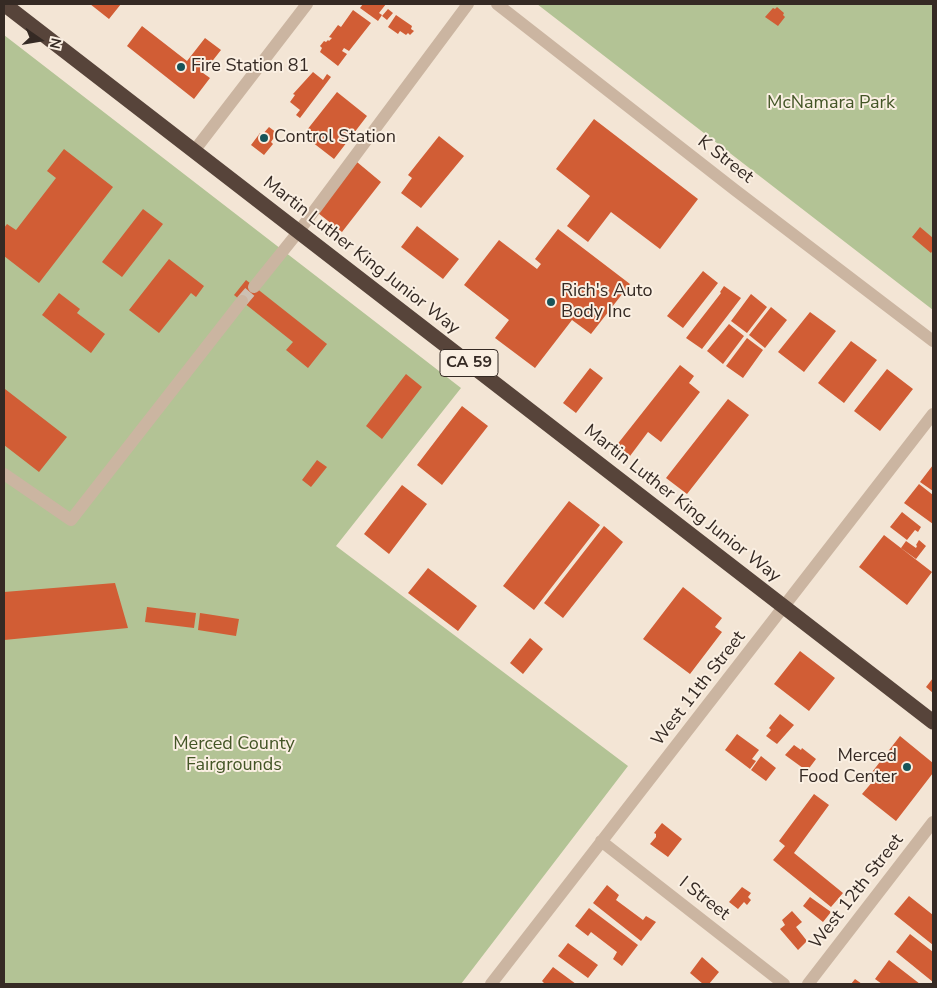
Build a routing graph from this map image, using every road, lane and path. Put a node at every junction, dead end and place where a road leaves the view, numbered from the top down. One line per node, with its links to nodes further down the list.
1 (4, 4): 5 (highway, Martin Luther King Junior Way / CA 59)
2 (307, 4): 5 (street)
3 (468, 4): 6 (street)
4 (497, 4): 9 (street, K Street)
5 (194, 151): 6 (highway, Martin Luther King Junior Way / CA 59)
6 (299, 231): 7 (street); 12 (highway, Martin Luther King Junior Way / CA 59)
7 (254, 287)
8 (242, 301): 11 (street)
9 (933, 341)
10 (933, 414): 12 (street, West 11th Street)
11 (4, 474)
12 (785, 607): 13 (highway, Martin Luther King Junior Way / CA 59); 15 (street, West 11th Street)
13 (933, 722)
14 (933, 822): 18 (street, West 12th Street)
15 (601, 842): 16 (street, West 11th Street); 17 (street, I Street)
16 (491, 984)
17 (784, 984)
18 (808, 984)

